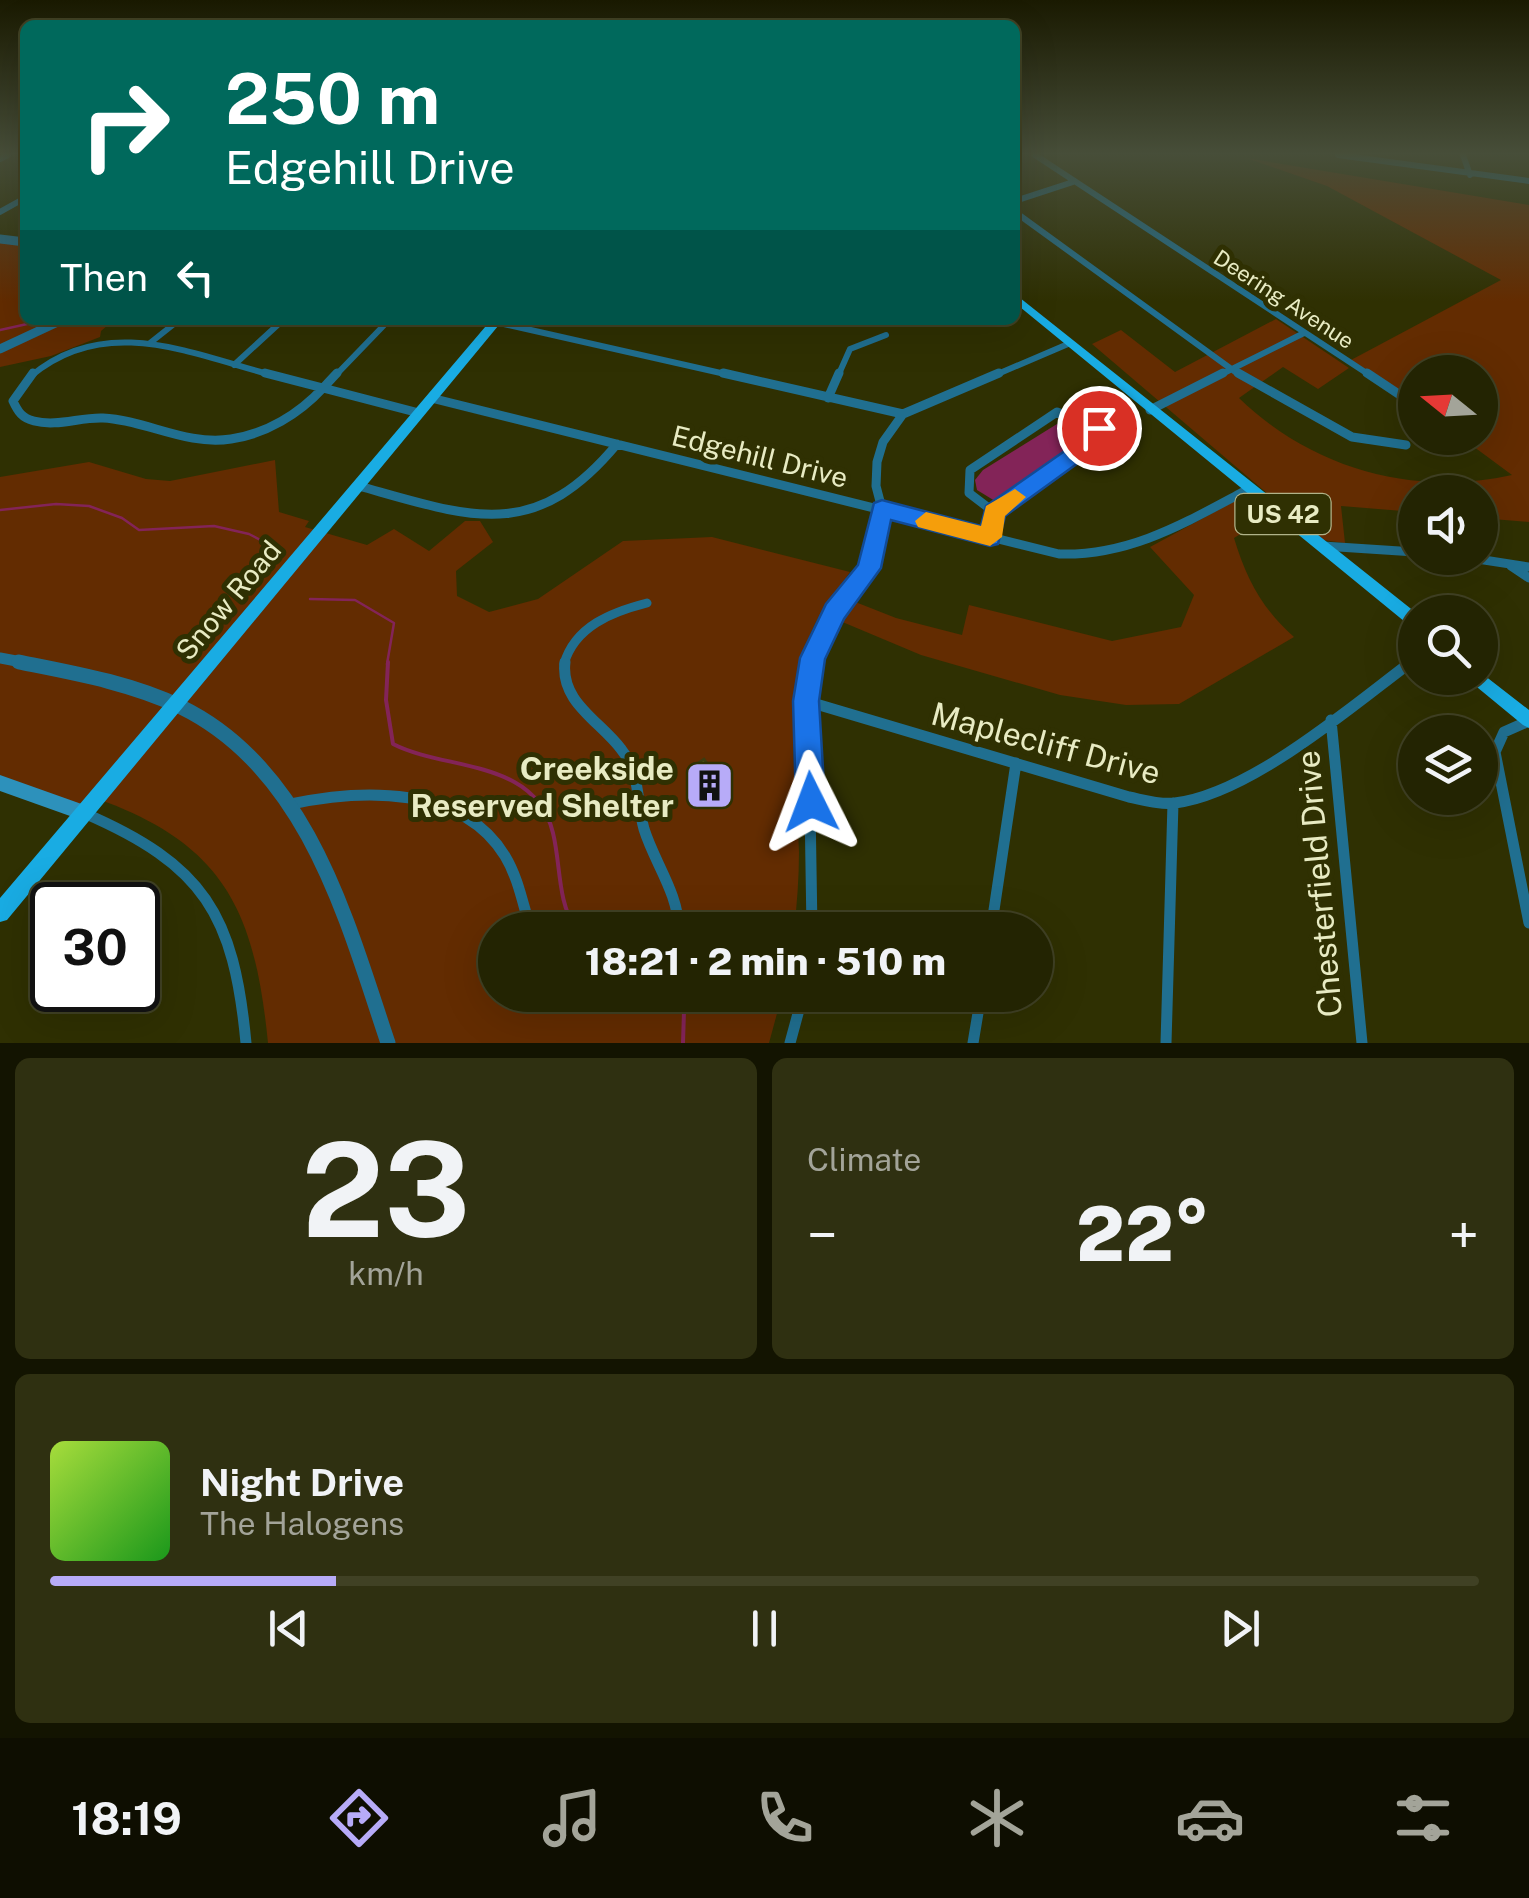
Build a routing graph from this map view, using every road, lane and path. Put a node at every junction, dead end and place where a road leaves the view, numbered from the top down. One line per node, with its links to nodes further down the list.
1 (1106, 204): 10 (street, Deering Avenue)
2 (1020, 216): 16 (street)
3 (1020, 302): 13 (main road, US 42)
4 (51, 325): 14 (street)
5 (173, 325): 12 (street)
6 (278, 325): 15 (street)
7 (384, 325): 17 (street)
8 (493, 325): 19 (main road, Snow Road)
9 (513, 325): 20 (street)
10 (1304, 333): 16 (street); 18 (street, Deering Avenue)
11 (886, 334): 20 (street)
12 (150, 343): 15 (street); 17 (street)
13 (1068, 344): 21 (main road, US 42); 23 (street)
14 (0, 349)
15 (234, 365): 17 (street)
16 (1232, 370): 21 (street); 25 (street)
17 (324, 388): 22 (street)
18 (1398, 393)
19 (431, 398): 22 (main road, Snow Road); 24 (street, Edgehill Drive)
20 (828, 398): 23 (street)
21 (1150, 410): 27 (main road, US 42); 31 (main road, US 42)
22 (419, 413): 26 (main road, Snow Road)
23 (903, 414): 28 (street)
24 (617, 444): 26 (street); 28 (street, Edgehill Drive)
25 (1398, 444)
26 (359, 486): 44 (main road, Snow Road)
27 (1244, 492): 30 (street, Edgehill Drive); 39 (main road, US 42)
28 (882, 509): 30 (street, Edgehill Drive); 43 (street)
29 (994, 512): 29 (street); 30 (street)
30 (990, 537)
31 (1323, 546): 32 (street); 38 (main road, US 42)
32 (1398, 551)
33 (1498, 563): 34 (street)
34 (1508, 565): 35 (street); 36 (street)
35 (1529, 567)
36 (1529, 578)
37 (647, 602): 53 (street)
38 (1398, 607)
39 (1398, 619)
40 (0, 658): 44 (street)
41 (1398, 671): 45 (street, Maplecliff Drive)
42 (1498, 694): 46 (main road)
43 (806, 701): 47 (street, Maplecliff Drive); 54 (street)
44 (176, 705): 50 (street); 51 (main road, Snow Road)
45 (1331, 720): 49 (street, Maplecliff Drive); 65 (street, Chesterfield Drive)
46 (1529, 720): 57 (street)
47 (1016, 764): 49 (street, Maplecliff Drive); 55 (street)
48 (0, 783): 51 (main road)
49 (1173, 803): 64 (street)
50 (292, 804): 52 (street); 61 (street)
51 (84, 813): 56 (main road, Snow Road); 60 (street)
52 (525, 912)
53 (678, 912)
54 (812, 912)
55 (994, 912)
56 (0, 914)
57 (1529, 924)
58 (798, 1012): 62 (street)
59 (979, 1012): 63 (street)
60 (246, 1043)
61 (388, 1043)
62 (790, 1043)
63 (974, 1043)
64 (1166, 1043)
65 (1362, 1043)

